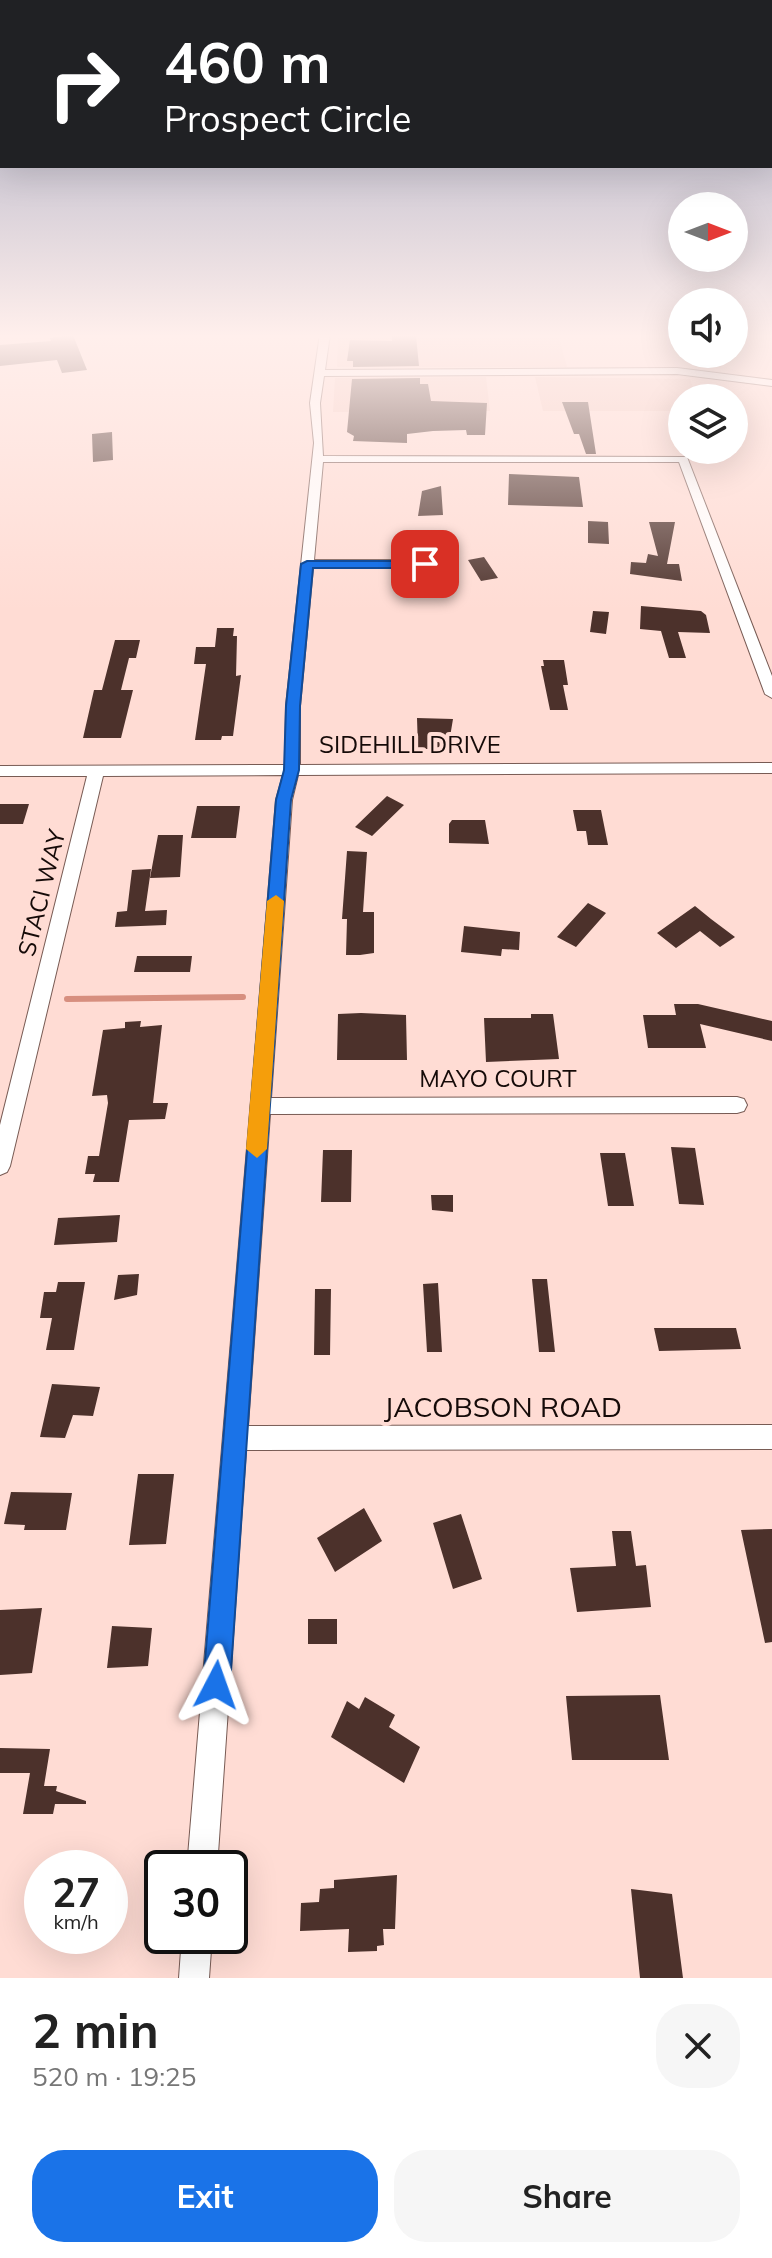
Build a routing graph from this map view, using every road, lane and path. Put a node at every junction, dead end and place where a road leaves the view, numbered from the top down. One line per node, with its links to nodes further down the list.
1 (316, 426): 2 (street)
2 (317, 459): 3 (street); 5 (street)
3 (307, 564): 4 (street); 7 (street)
4 (425, 564)
5 (772, 694)
6 (772, 768): 7 (street, SIDEHILL DRIVE)
7 (292, 770): 9 (street, SIDEHILL DRIVE); 11 (street)
8 (0, 771): 9 (street, SIDEHILL DRIVE)
9 (96, 771): 12 (street, STACI WAY)
10 (737, 1105): 11 (street, MAYO COURT)
11 (260, 1106): 14 (street)
12 (0, 1166)
13 (772, 1437): 14 (street, JACOBSON ROAD)
14 (235, 1438): 15 (street)
15 (203, 1850)
16 (196, 1954): 17 (street)
17 (194, 1978)

